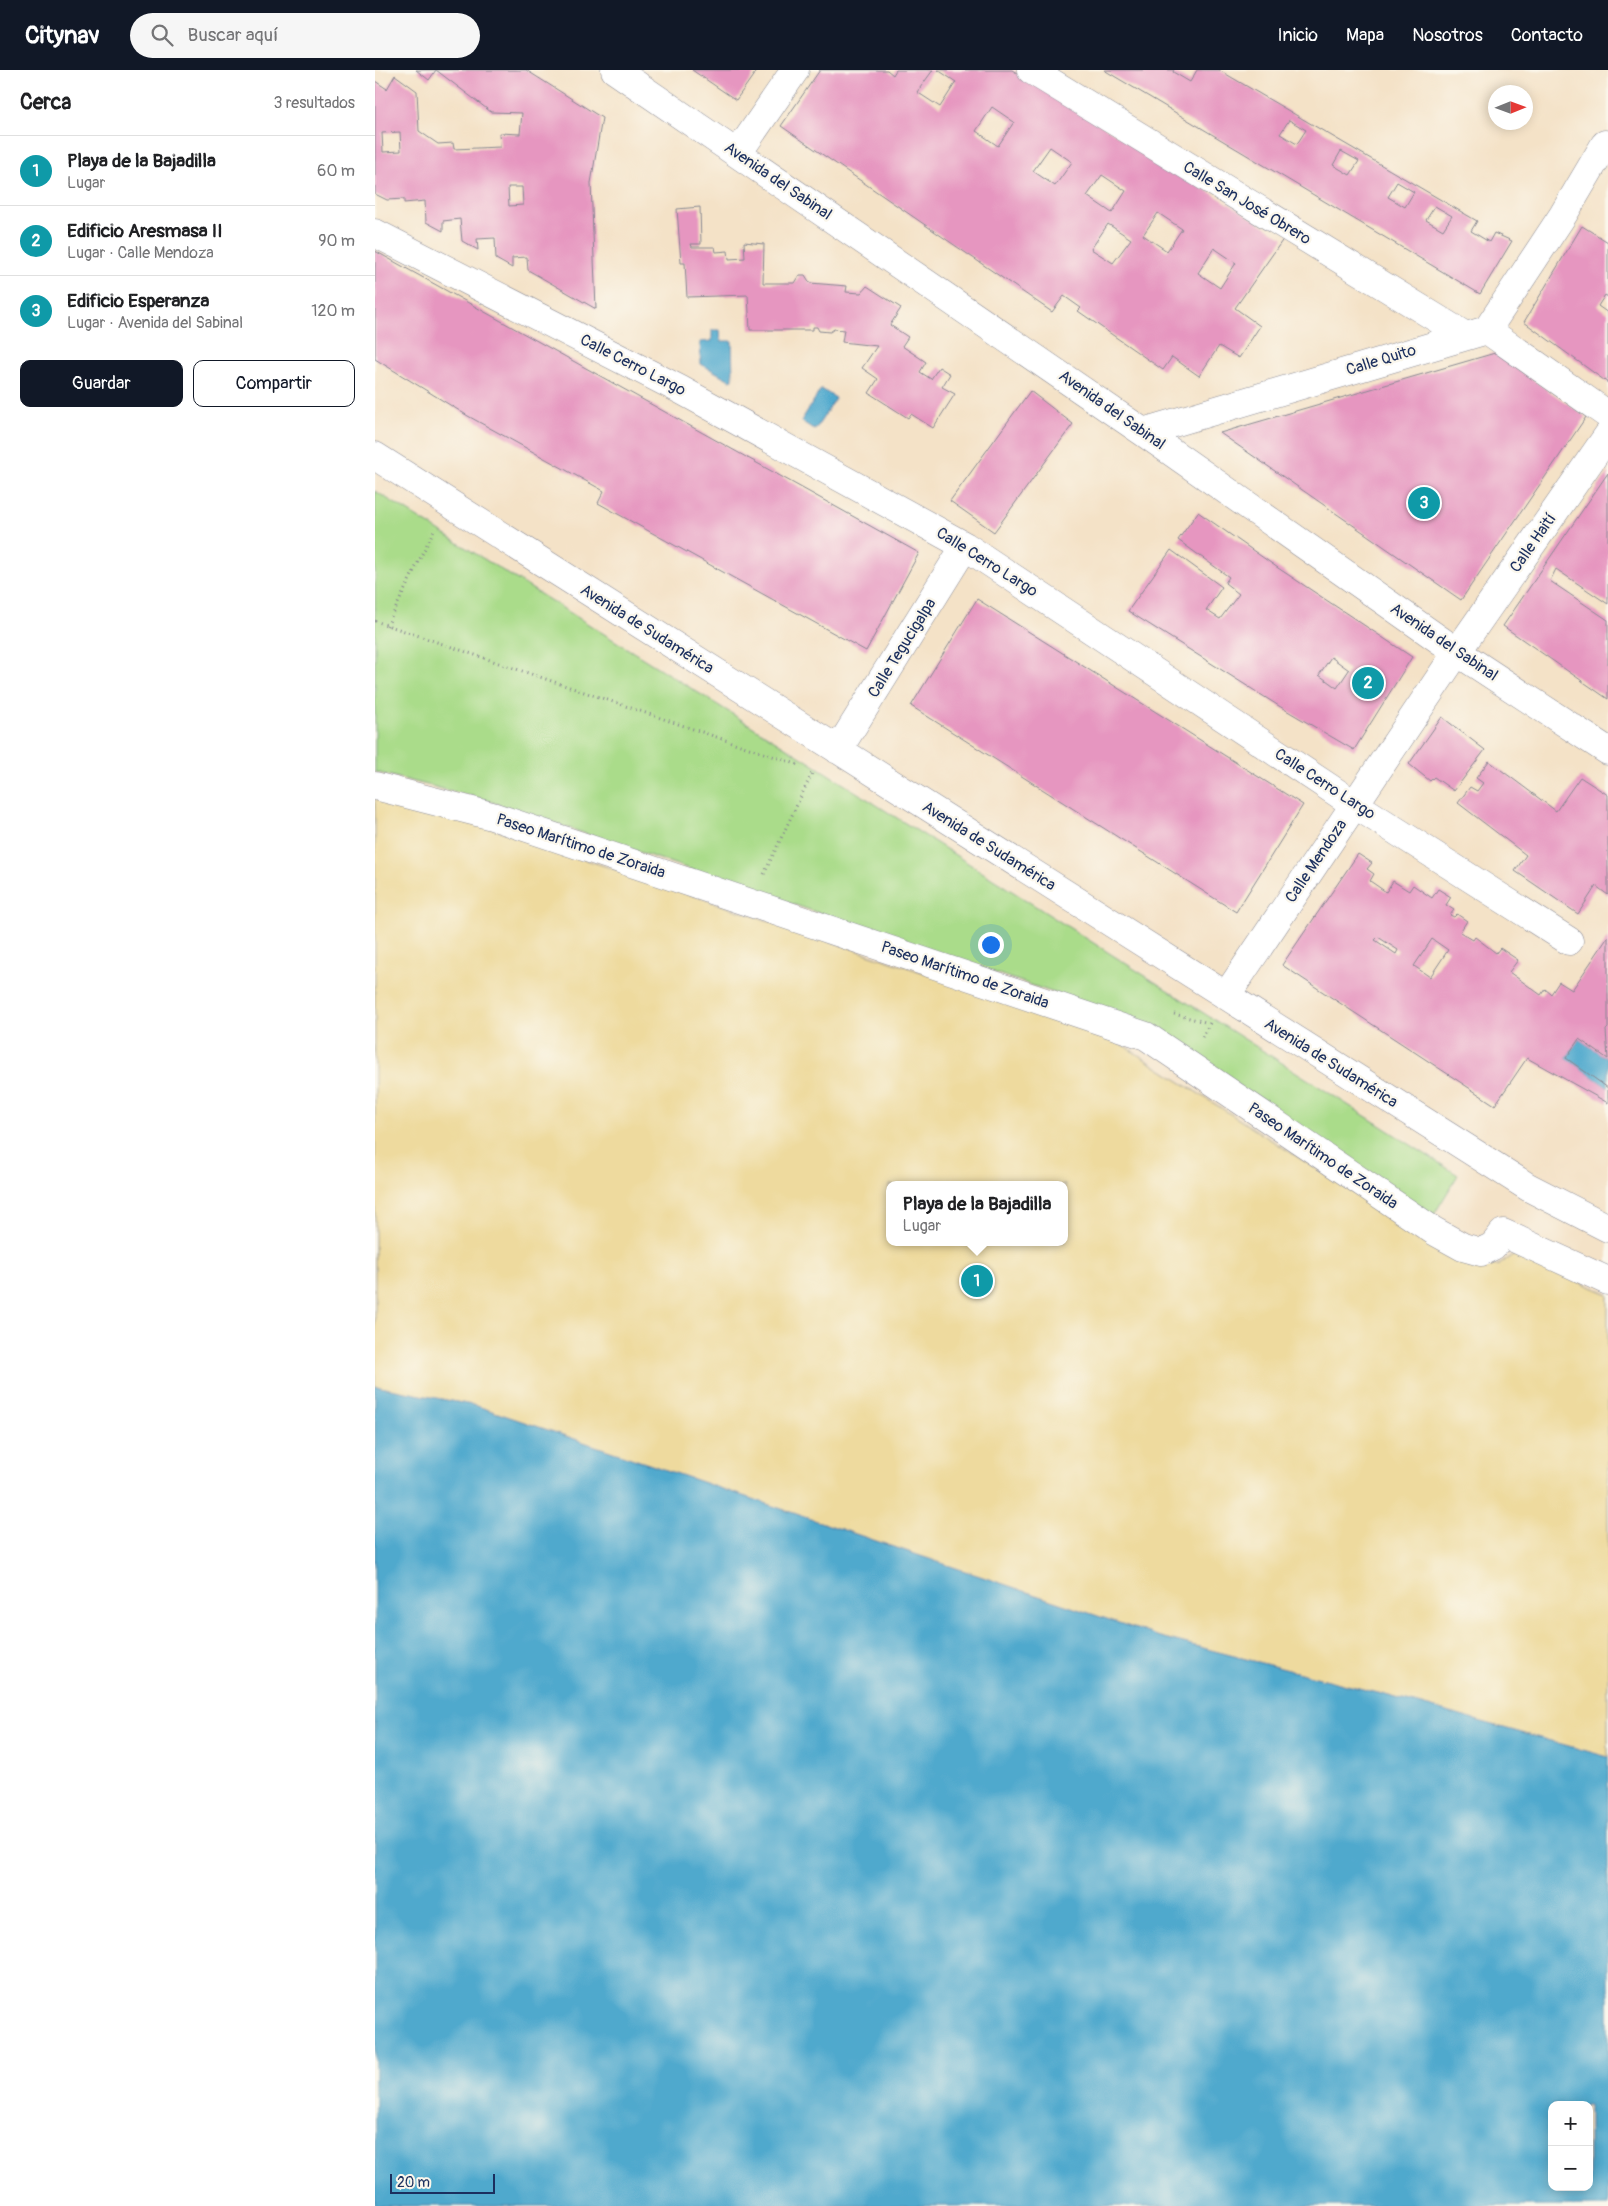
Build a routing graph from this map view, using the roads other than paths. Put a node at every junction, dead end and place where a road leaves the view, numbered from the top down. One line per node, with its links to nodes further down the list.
1 (615, 70): 5 (street, Avenida del Sabinal)
2 (795, 70): 5 (street)
3 (1031, 70): 7 (street, Calle San José Obrero)
4 (1608, 145): 7 (street)
5 (738, 153): 9 (street, Avenida del Sabinal)
6 (375, 233): 12 (street, Calle Cerro Largo)
7 (1476, 333): 8 (street, Calle San José Obrero); 9 (street, Calle Quito)
8 (1608, 415)
9 (1143, 432): 13 (street, Avenida del Sabinal)
10 (1608, 435): 13 (street, Calle Haití)
11 (375, 456): 14 (street, Avenida de Sudamérica)
12 (965, 546): 14 (street, Calle Tegucigalpa); 17 (street, Calle Cerro Largo)
13 (1457, 652): 15 (street, Avenida del Sabinal); 17 (street, Calle Mendoza)
14 (838, 750): 19 (street, Avenida de Sudamérica)
15 (1608, 752)
16 (375, 786): 21 (street, Paseo Marítimo de Zoraida)
17 (1354, 804): 18 (street, Calle Cerro Largo); 19 (street, Calle Mendoza)
18 (1569, 941)
19 (1226, 996): 20 (street, Avenida de Sudamérica)
20 (1608, 1228)
21 (1608, 1281)

